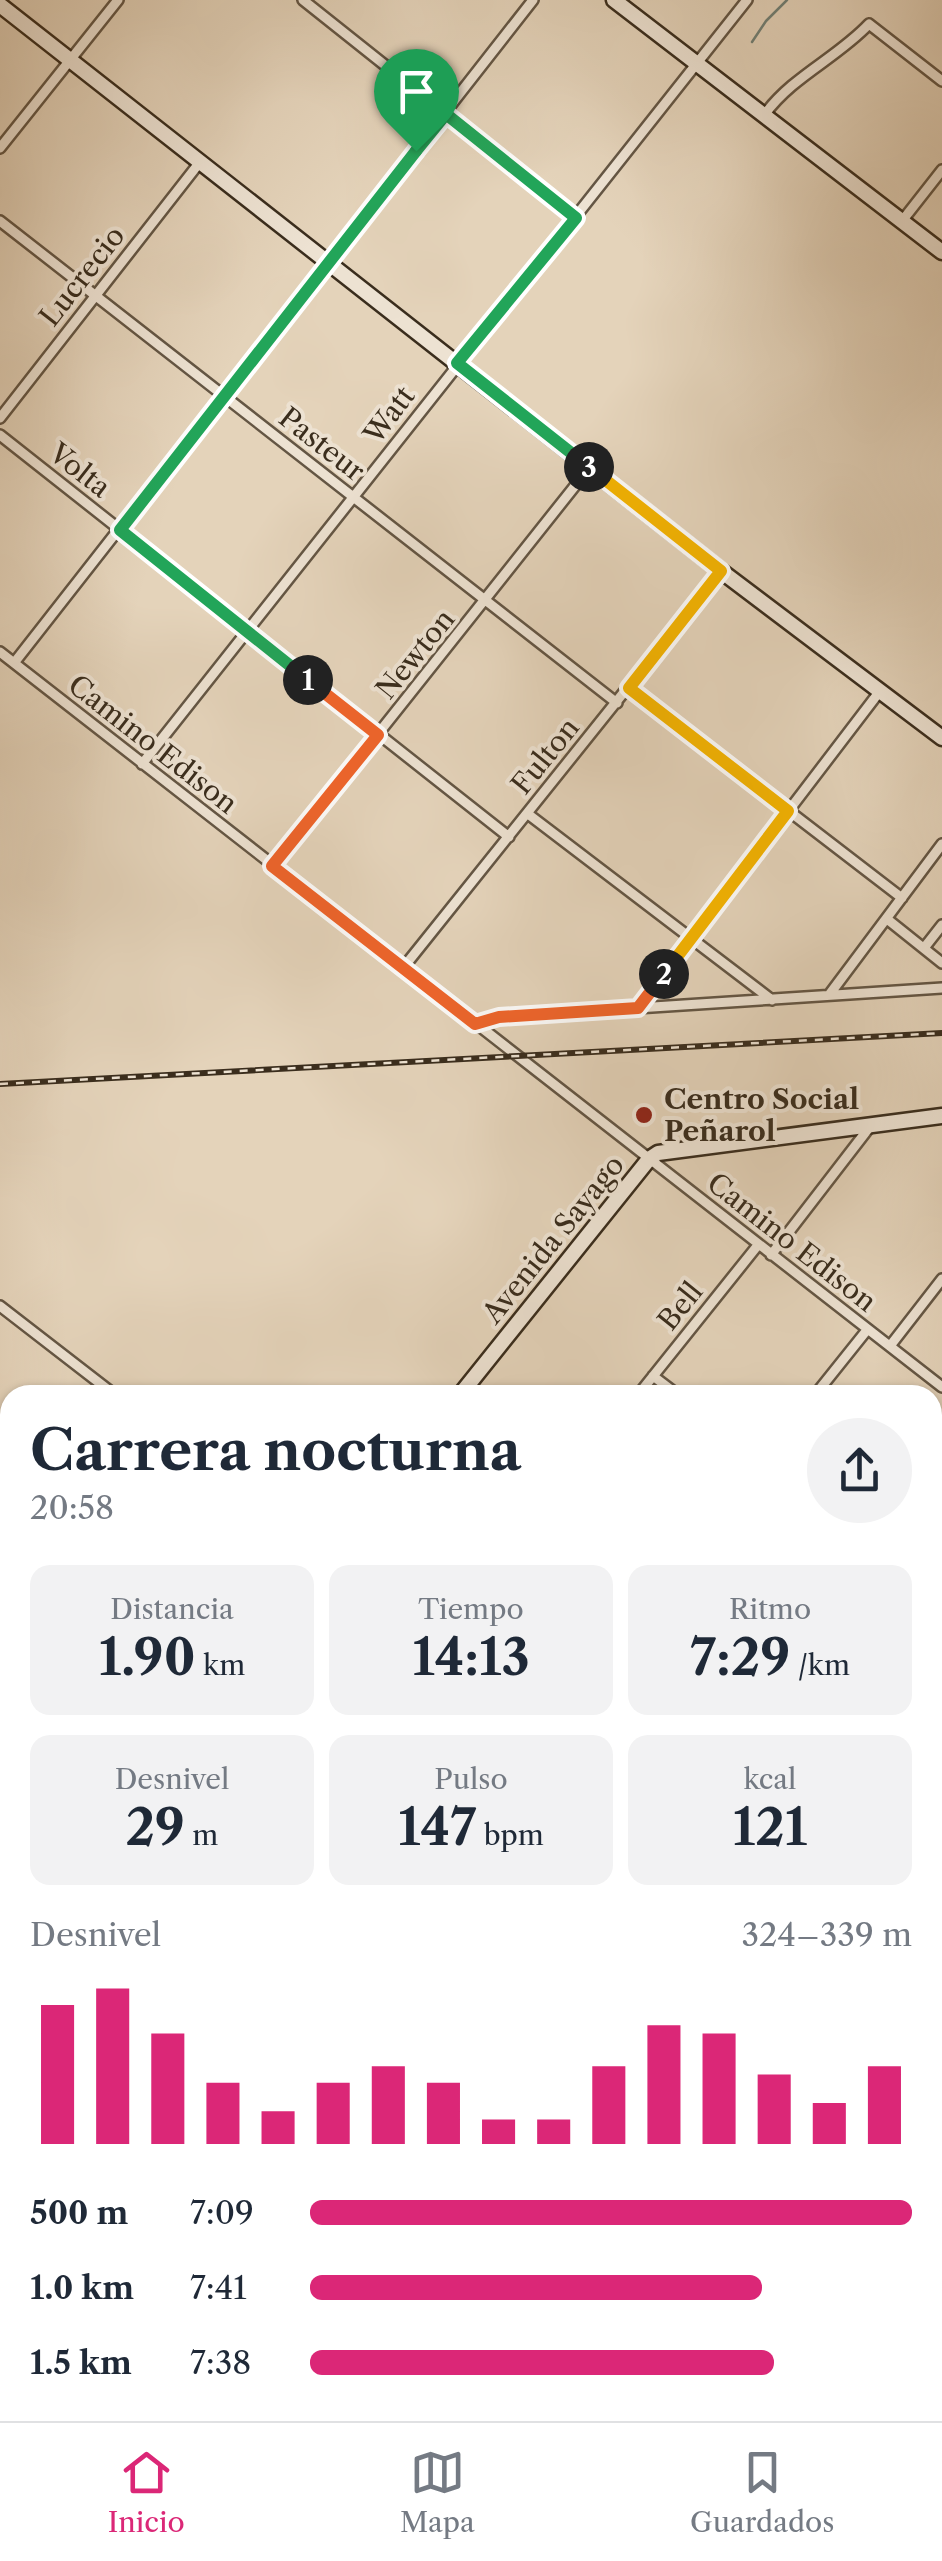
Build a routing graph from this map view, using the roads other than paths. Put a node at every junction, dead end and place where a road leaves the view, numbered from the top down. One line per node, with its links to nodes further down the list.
1 (118, 0): 7 (street)
2 (303, 0): 10 (street)
3 (533, 0): 10 (street)
4 (614, 0): 8 (street)
5 (748, 0): 8 (street, Watt)
6 (0, 5): 7 (street)
7 (68, 61): 12 (street); 13 (street)
8 (698, 65): 11 (street); 15 (street, Watt)
9 (942, 81): 11 (street)
10 (446, 114): 15 (street); 19 (street)
11 (765, 114): 17 (street)
12 (0, 148)
13 (200, 162): 19 (street); 20 (street, Lucrecio)
14 (942, 170): 17 (street)
15 (576, 218): 21 (street, Watt)
16 (0, 221): 20 (street, Pasteur)
17 (902, 221): 18 (street)
18 (942, 252)
19 (329, 262): 21 (street); 22 (street)
20 (94, 295): 22 (street, Pasteur); 23 (street, Lucrecio)
21 (457, 363): 25 (street); 26 (street, Watt)
22 (224, 397): 26 (street, Pasteur); 27 (street)
23 (0, 418)
24 (0, 435): 27 (street, Volta)
25 (590, 467): 28 (street); 29 (street, Newton)
26 (354, 498): 29 (street, Pasteur); 30 (street, Watt)
27 (120, 530): 30 (street, Volta); 32 (street)
28 (721, 571): 33 (street, Fulton); 34 (street)
29 (486, 601): 35 (street, Pasteur); 36 (street, Newton)
30 (248, 632): 36 (street, Volta); 38 (street, Watt)
31 (0, 652): 32 (street, Camino Edison)
32 (14, 663): 38 (street, Camino Edison)
33 (629, 688): 35 (street, Fulton); 39 (street)
34 (880, 692): 37 (street); 39 (street)
35 (616, 703): 40 (street, Fulton)
36 (378, 735): 41 (street, Volta); 43 (street, Newton)
37 (942, 738)
38 (142, 764): 43 (street, Camino Edison)
39 (788, 811): 44 (street); 47 (street)
40 (528, 814): 41 (street, Fulton); 47 (street)
41 (509, 837): 50 (street, Fulton)
42 (942, 844): 44 (street)
43 (272, 866): 50 (street, Camino Edison)
44 (902, 898): 45 (street)
45 (887, 920): 48 (street); 52 (street)
46 (942, 925): 48 (street)
47 (692, 936): 53 (street); 54 (street)
48 (924, 948): 49 (street)
49 (942, 962)
50 (403, 968): 55 (street, Camino Edison)
51 (942, 988): 52 (street)
52 (829, 995): 53 (street)
53 (772, 1000): 54 (street)
54 (638, 1008): 55 (street)
55 (475, 1024): 58 (street, Camino Edison)
56 (942, 1116): 57 (street, Avenida Sayago)
57 (872, 1124): 58 (street, Avenida Sayago); 60 (street)
58 (650, 1159): 59 (street, Camino Edison); 67 (street, Avenida Sayago)
59 (758, 1245): 60 (street, Camino Edison); 65 (street, Bell)
60 (771, 1255): 63 (street, Camino Edison)
61 (942, 1280): 64 (street)
62 (0, 1306): 66 (street)
63 (867, 1330): 64 (street, Camino Edison); 70 (street)
64 (890, 1346): 71 (street, Camino Edison)
65 (654, 1376): 68 (street, Bell); 69 (street)
66 (102, 1385)
67 (468, 1385)
68 (646, 1385)
69 (665, 1385)
70 (823, 1385)
71 (939, 1385)

